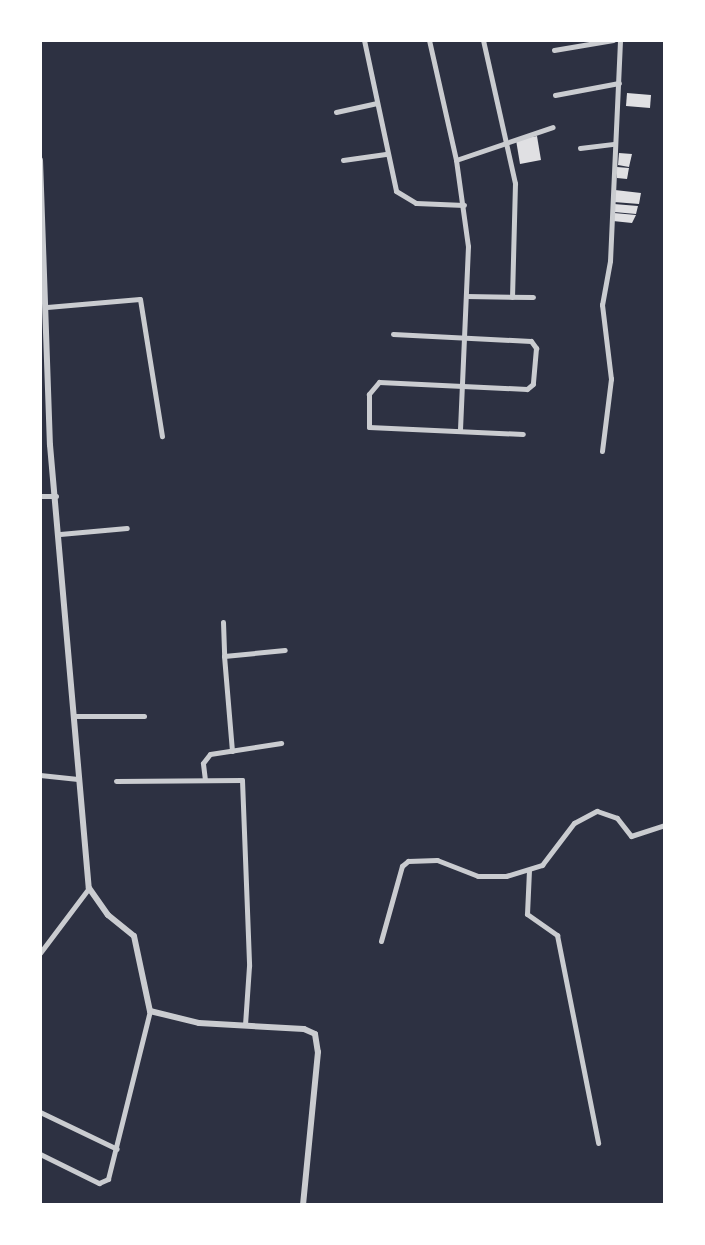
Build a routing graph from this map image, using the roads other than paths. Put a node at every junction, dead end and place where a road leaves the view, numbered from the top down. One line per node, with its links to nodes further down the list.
1 (364, 40): 9 (street)
2 (429, 40): 18 (street)
3 (484, 40): 12 (street)
4 (613, 40): 6 (street)
5 (620, 40): 7 (street)
6 (554, 50)
7 (619, 83): 8 (street); 13 (street)
8 (555, 95)
9 (377, 103): 10 (street); 15 (street)
10 (336, 112)
11 (552, 127): 12 (street)
12 (507, 140): 18 (street); 21 (street)
13 (614, 144): 14 (street); 30 (street)
14 (580, 148)
15 (386, 154): 17 (street); 19 (street)
16 (40, 160): 23 (street)
17 (343, 160)
18 (456, 160): 19 (street)
19 (464, 205): 20 (street)
20 (466, 296): 21 (street); 25 (street)
21 (512, 297): 22 (street)
22 (533, 297)
23 (47, 307): 29 (street); 32 (street)
24 (393, 334): 25 (street)
25 (466, 340): 26 (street); 26 (street)
26 (463, 385): 27 (street); 27 (street)
27 (460, 430): 28 (street)
28 (523, 434)
29 (162, 436)
30 (602, 451)
31 (40, 496): 32 (street)
32 (56, 496): 34 (street)
33 (127, 528): 34 (street)
34 (60, 534): 38 (street)
35 (223, 622): 37 (street)
36 (285, 650): 37 (street)
37 (224, 656): 41 (street)
38 (74, 716): 39 (street); 43 (street)
39 (144, 716)
40 (281, 743): 41 (street)
41 (232, 751): 44 (street)
42 (40, 775): 43 (street)
43 (78, 779): 48 (street)
44 (205, 780): 45 (street); 52 (street)
45 (116, 781)
46 (665, 825): 47 (street)
47 (529, 870): 49 (street); 54 (street)
48 (89, 888): 50 (street); 51 (street)
49 (381, 941)
50 (40, 953)
51 (150, 1011): 52 (street); 55 (street)
52 (245, 1025): 57 (street)
53 (40, 1112): 55 (street)
54 (598, 1143)
55 (117, 1149): 56 (street)
56 (40, 1154)
57 (303, 1205)

